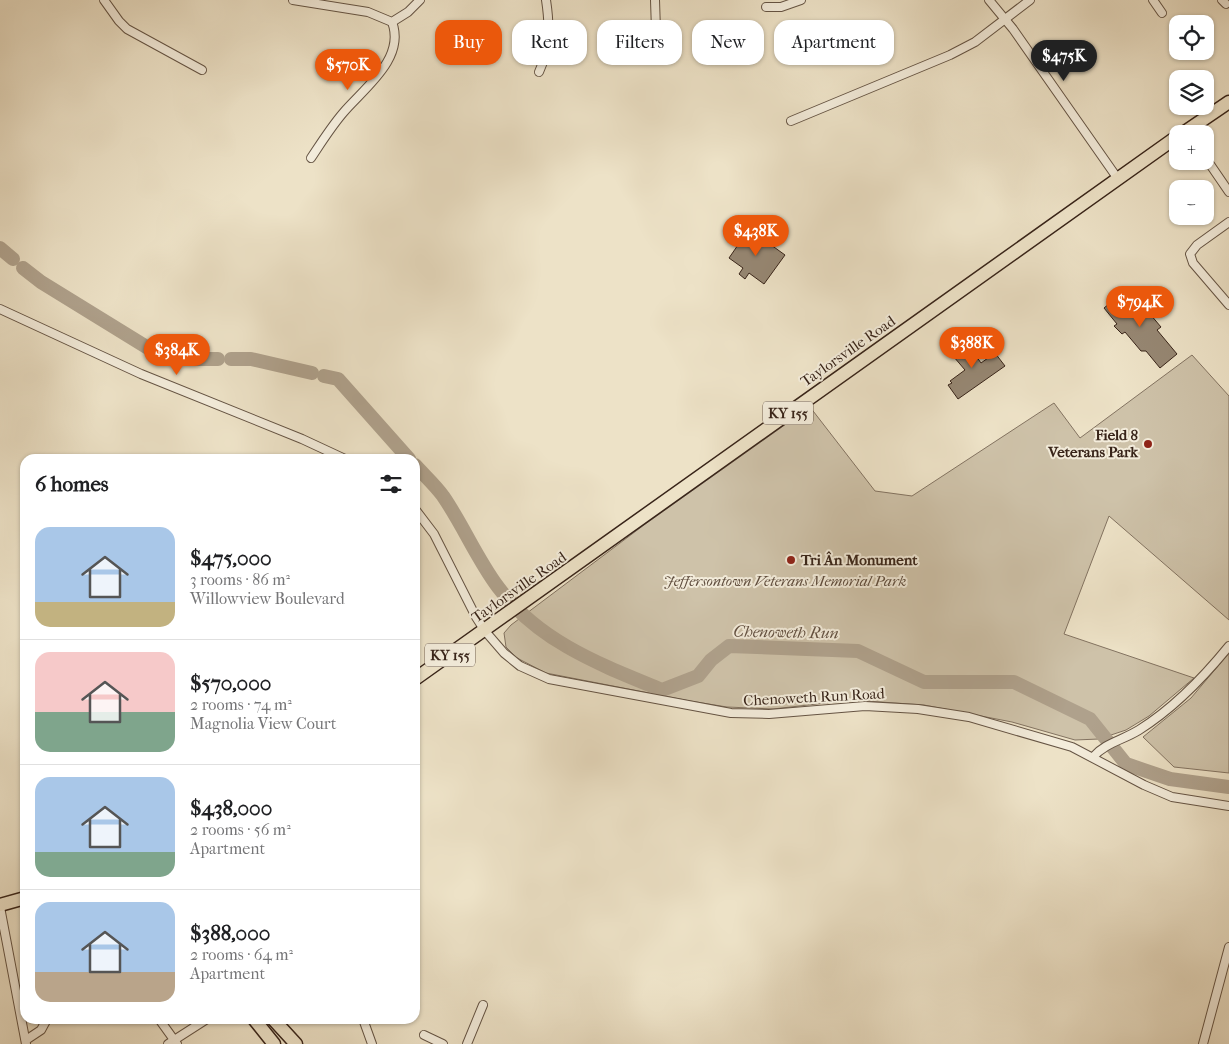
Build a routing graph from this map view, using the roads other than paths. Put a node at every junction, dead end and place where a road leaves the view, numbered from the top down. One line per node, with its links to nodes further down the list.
1 (104, 0): 15 (street)
2 (293, 0): 14 (street)
3 (420, 0): 14 (street)
4 (546, 0): 16 (street)
5 (655, 0): 13 (street)
6 (801, 0): 10 (street)
7 (989, 0): 12 (street)
8 (1030, 0): 12 (street)
9 (1153, 0): 11 (street)
10 (766, 7)
11 (1162, 13)
12 (1005, 19): 18 (street); 23 (street)
13 (656, 20)
14 (392, 22): 21 (street)
15 (202, 70)
16 (539, 72)
17 (1229, 102): 19 (main road, Taylorsville Road / KY 155)
18 (791, 120)
19 (1197, 125)
20 (1169, 144): 23 (main road, Taylorsville Road / KY 155)
21 (311, 158)
22 (1214, 170): 24 (street)
23 (1118, 178): 30 (main road, Taylorsville Road / KY 155)
24 (1229, 192)
25 (1229, 222): 26 (street)
26 (1229, 305)
27 (0, 309): 28 (street)
28 (334, 454)
29 (420, 516): 30 (street, Chenoweth Run Road)
30 (485, 631): 32 (main road, Taylorsville Road / KY 155); 33 (street, Chenoweth Run Road)
31 (1229, 646): 33 (street)
32 (420, 676)
33 (1093, 757): 34 (street, Chenoweth Run Road)
34 (1229, 806)
35 (20, 900): 36 (main road)
36 (0, 906): 39 (street)
37 (1229, 947): 55 (street)
38 (483, 1005): 54 (street)
39 (20, 1011)
40 (23, 1024): 48 (street)
41 (45, 1024): 48 (street)
42 (162, 1024): 49 (street)
43 (200, 1024): 49 (street)
44 (258, 1024): 50 (main road)
45 (278, 1024): 51 (main road)
46 (365, 1024): 52 (street)
47 (424, 1035): 53 (street)
48 (26, 1042)
49 (173, 1043)
50 (274, 1044)
51 (296, 1044)
52 (372, 1044)
53 (443, 1044)
54 (467, 1044)
55 (1202, 1044)

